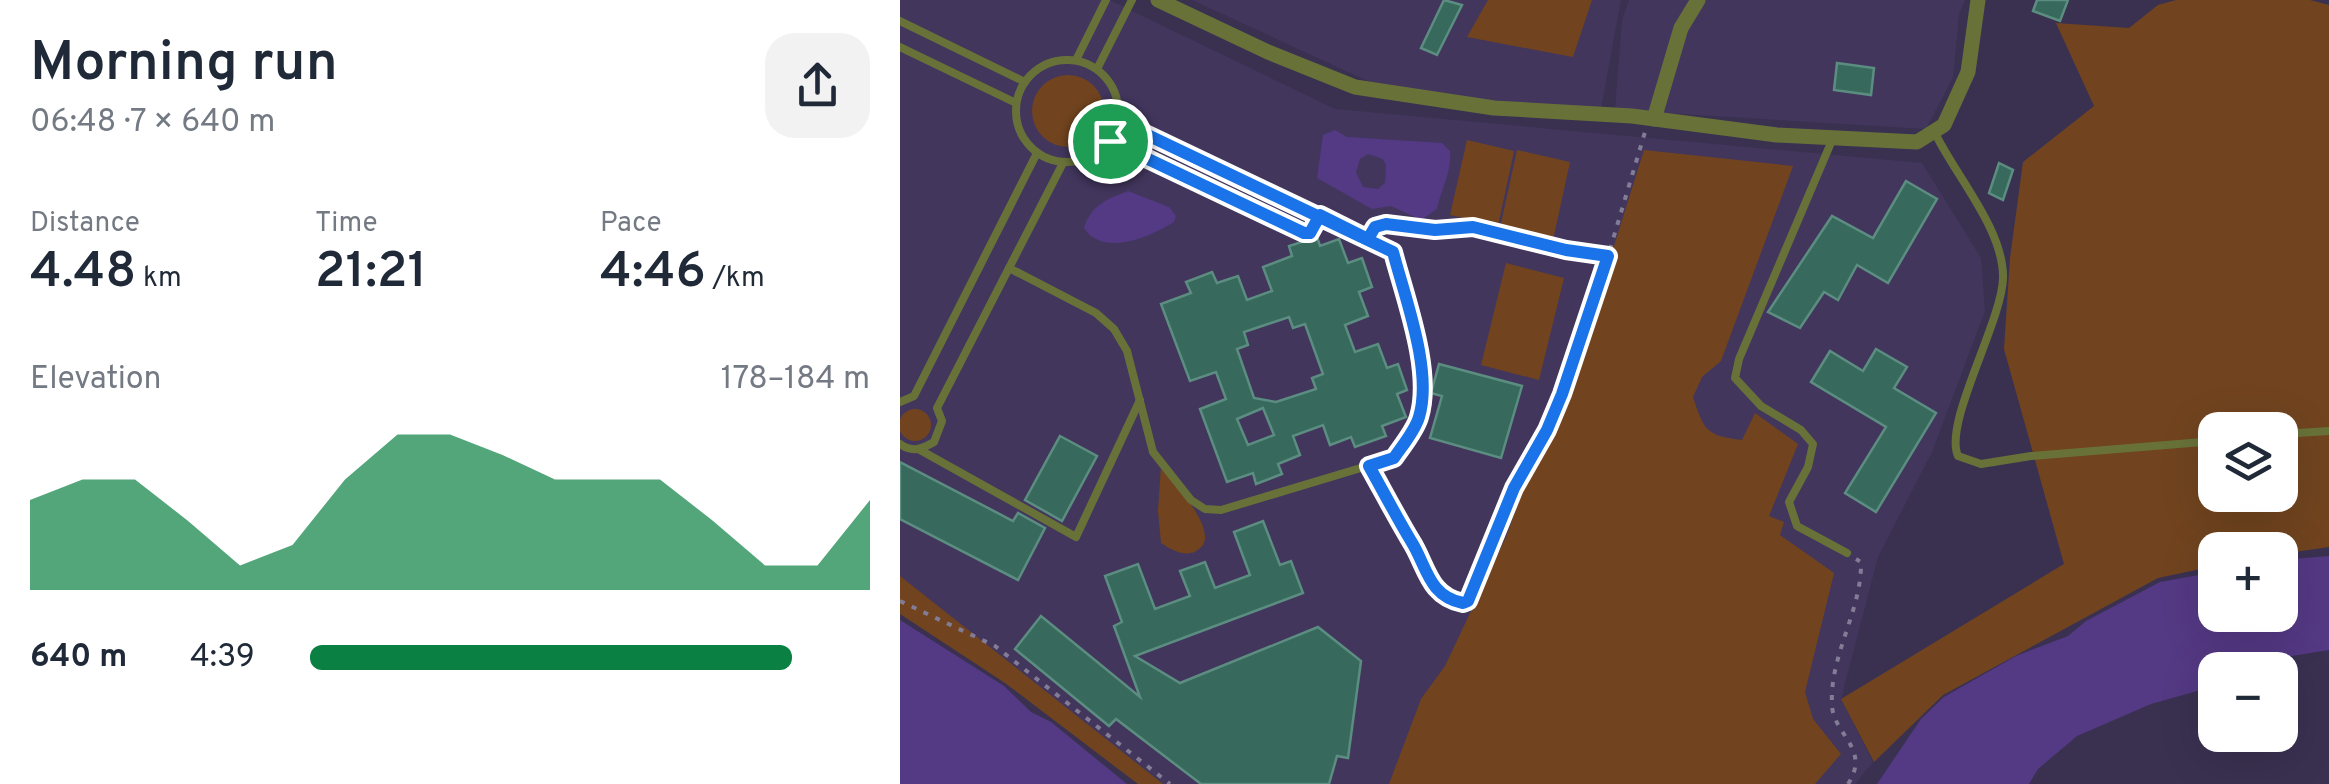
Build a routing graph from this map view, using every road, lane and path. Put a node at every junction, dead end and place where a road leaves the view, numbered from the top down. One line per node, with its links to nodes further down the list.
1 (1106, 0): 8 (lane)
2 (1132, 0): 9 (lane)
3 (1158, 0): 13 (street)
4 (1698, 0): 13 (street)
5 (1978, 0): 14 (street)
6 (900, 21): 10 (lane)
7 (900, 46): 11 (lane)
8 (1076, 60): 9 (lane); 10 (lane)
9 (1098, 69): 12 (lane)
10 (1025, 82): 11 (lane)
11 (1016, 103): 17 (lane)
12 (1118, 121): 16 (lane); 19 (lane)
13 (1651, 124): 15 (street); 21 (path)
14 (1934, 132): 15 (street); 27 (lane)
15 (1833, 138): 31 (lane)
16 (1110, 141): 18 (lane); 19 (lane)
17 (1037, 153): 18 (lane); 24 (lane)
18 (1062, 163): 22 (lane)
19 (1320, 215): 20 (lane)
20 (1368, 239): 21 (path); 30 (lane)
21 (1608, 256): 30 (path)
22 (1009, 268): 23 (lane); 29 (lane)
23 (1140, 400): 29 (lane); 30 (lane)
24 (900, 402)
25 (2329, 432): 26 (lane)
26 (2298, 433)
27 (2198, 443)
28 (900, 444): 29 (lane)
29 (920, 450)
30 (1369, 466)
31 (1847, 553): 34 (path)
32 (900, 601): 33 (path)
33 (1170, 784)
34 (1848, 784)

